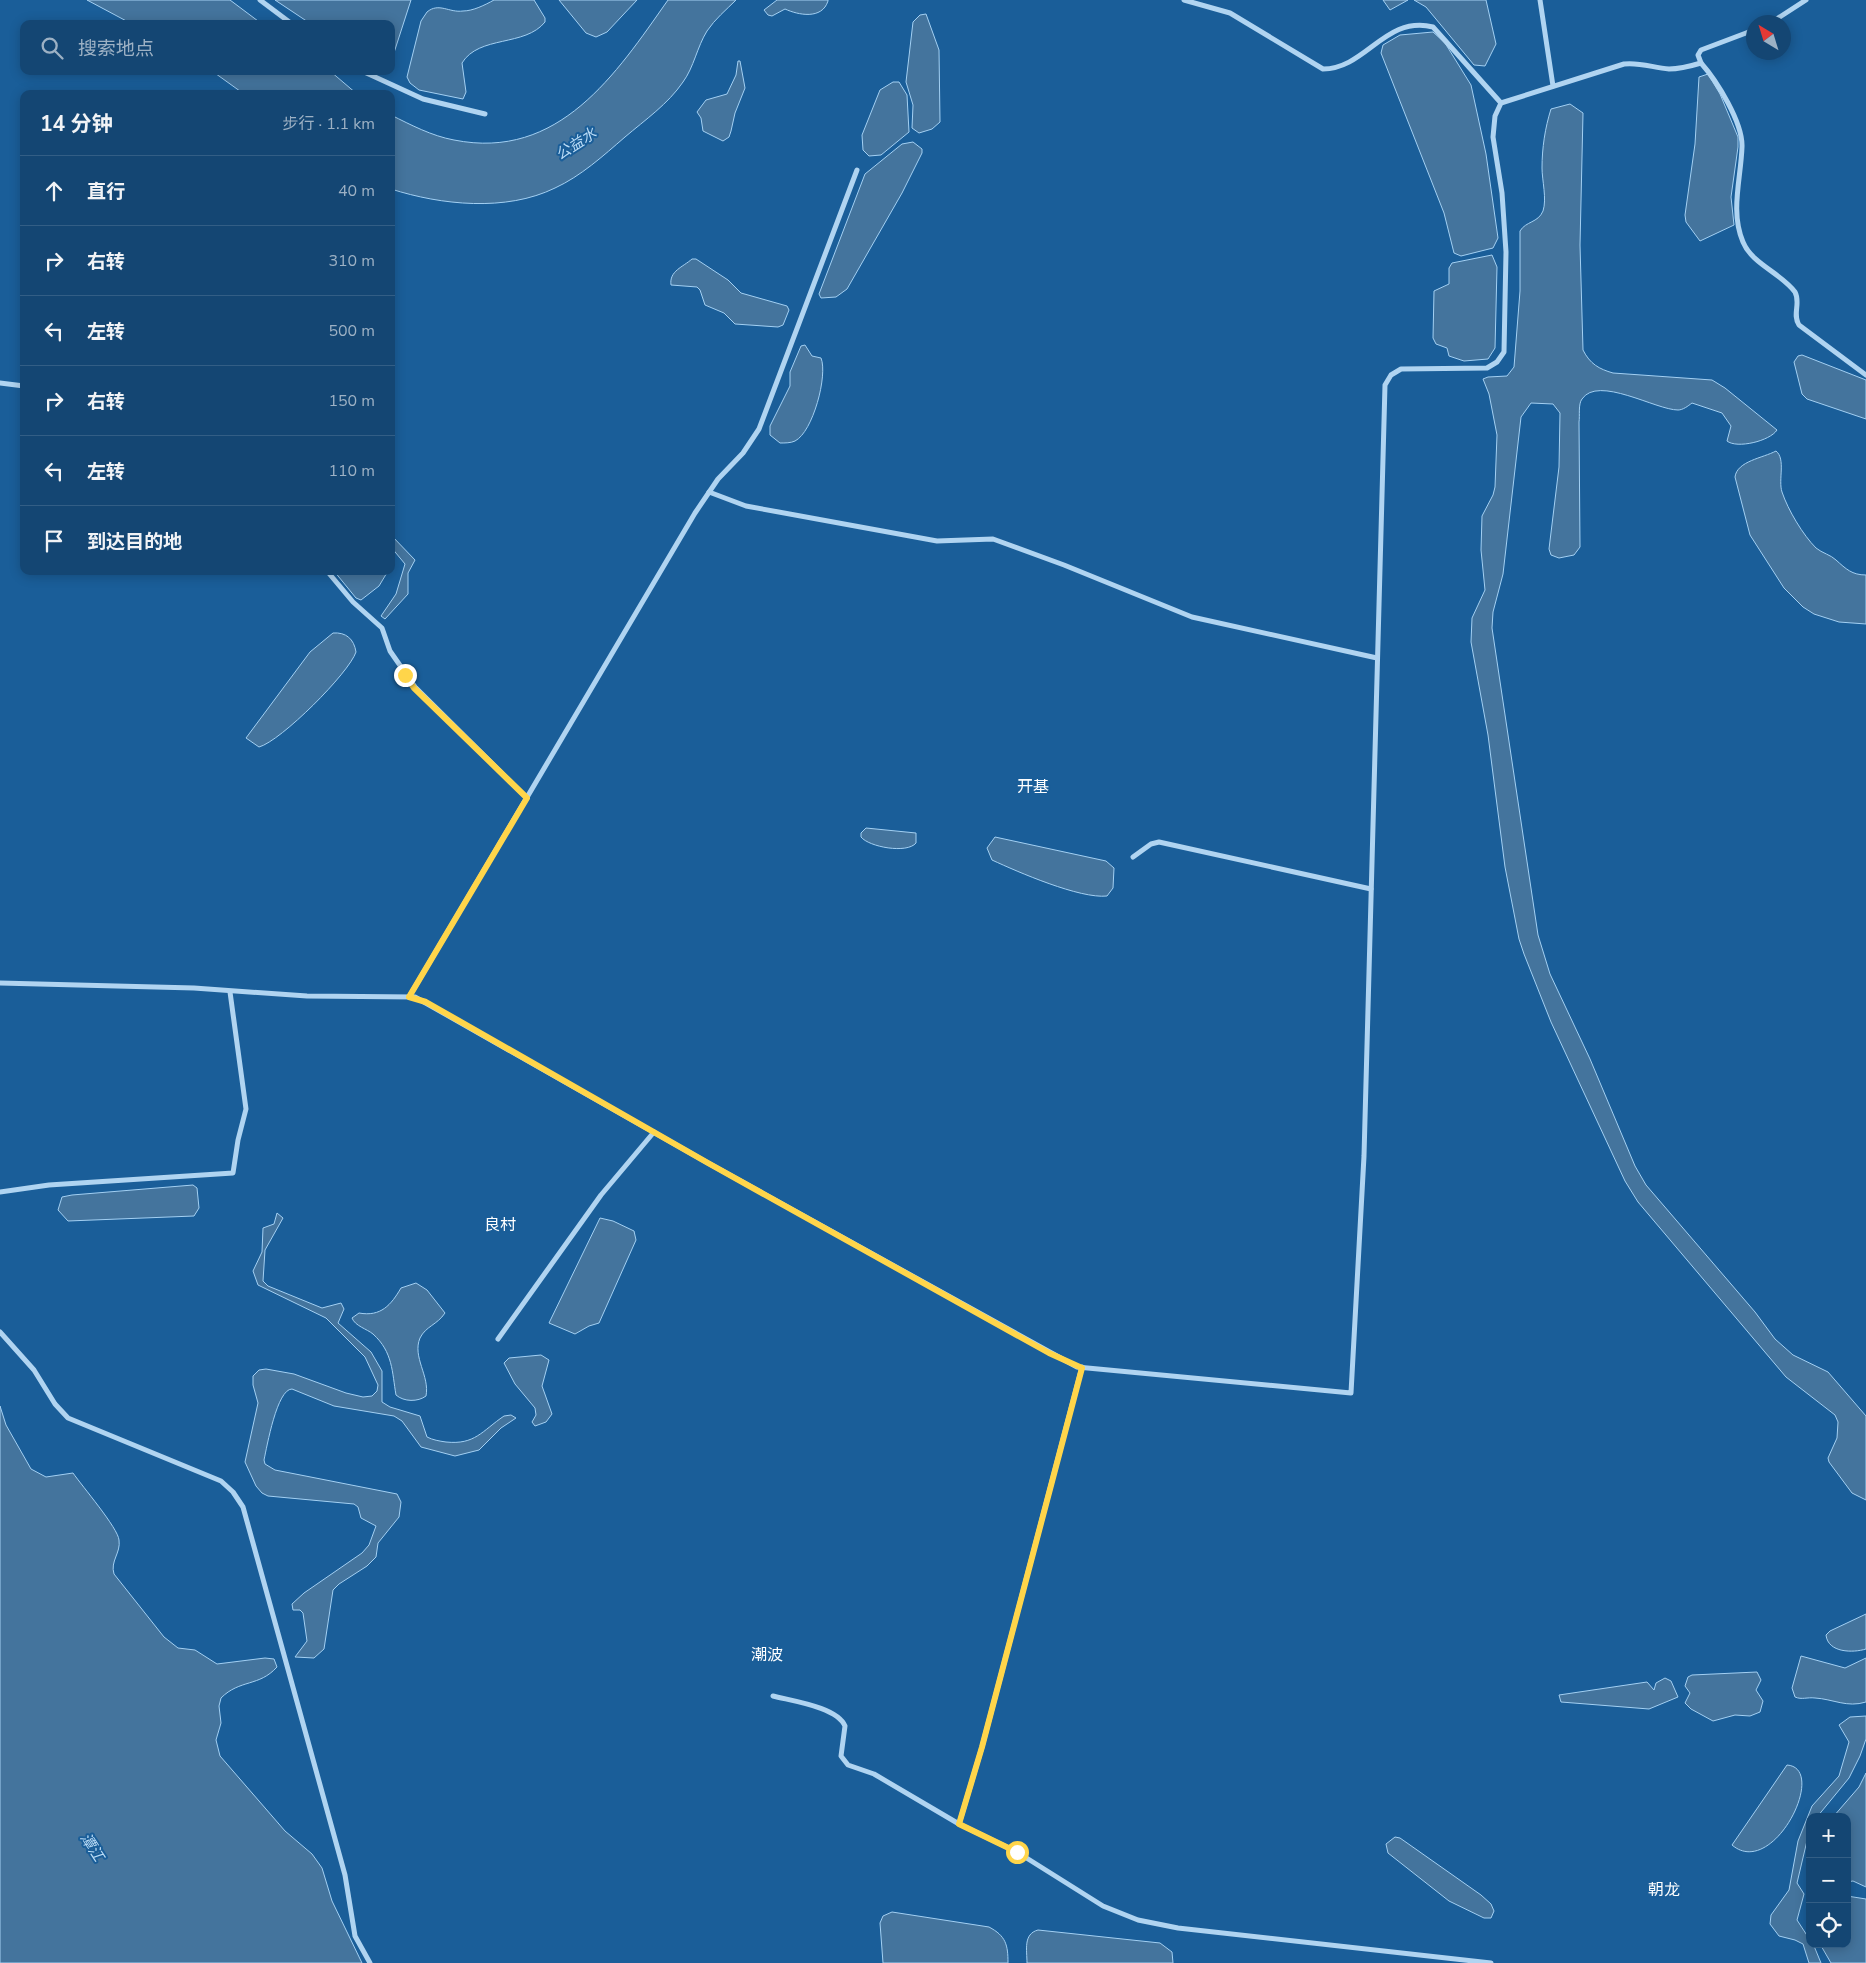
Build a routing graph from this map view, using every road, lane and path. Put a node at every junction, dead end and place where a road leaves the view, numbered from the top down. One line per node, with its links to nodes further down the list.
1 (260, 0): 6 (street)
2 (1184, 0): 11 (street)
3 (1540, 0): 10 (street)
4 (1806, 0): 5 (street)
5 (1783, 15)
6 (287, 20)
7 (1746, 33): 8 (street)
8 (1701, 62): 10 (street); 14 (street)
9 (371, 75): 12 (street)
10 (1553, 86): 11 (street)
11 (1501, 103): 19 (street)
12 (485, 114)
13 (857, 170): 17 (street)
14 (1866, 375)
15 (0, 383): 16 (street)
16 (20, 386)
17 (709, 492): 19 (street); 20 (street)
18 (330, 575): 20 (street)
19 (1377, 658): 22 (street)
20 (527, 798): 25 (street)
21 (1133, 857): 22 (street)
22 (1371, 889): 30 (street)
23 (0, 983): 24 (street)
24 (230, 992): 25 (street); 27 (street)
25 (409, 997): 26 (street)
26 (654, 1132): 29 (street); 30 (street)
27 (0, 1192)
28 (0, 1332): 33 (street)
29 (498, 1339)
30 (1082, 1368): 32 (street)
31 (773, 1696): 32 (street)
32 (959, 1824): 34 (street)
33 (370, 1963)
34 (1491, 1963)

